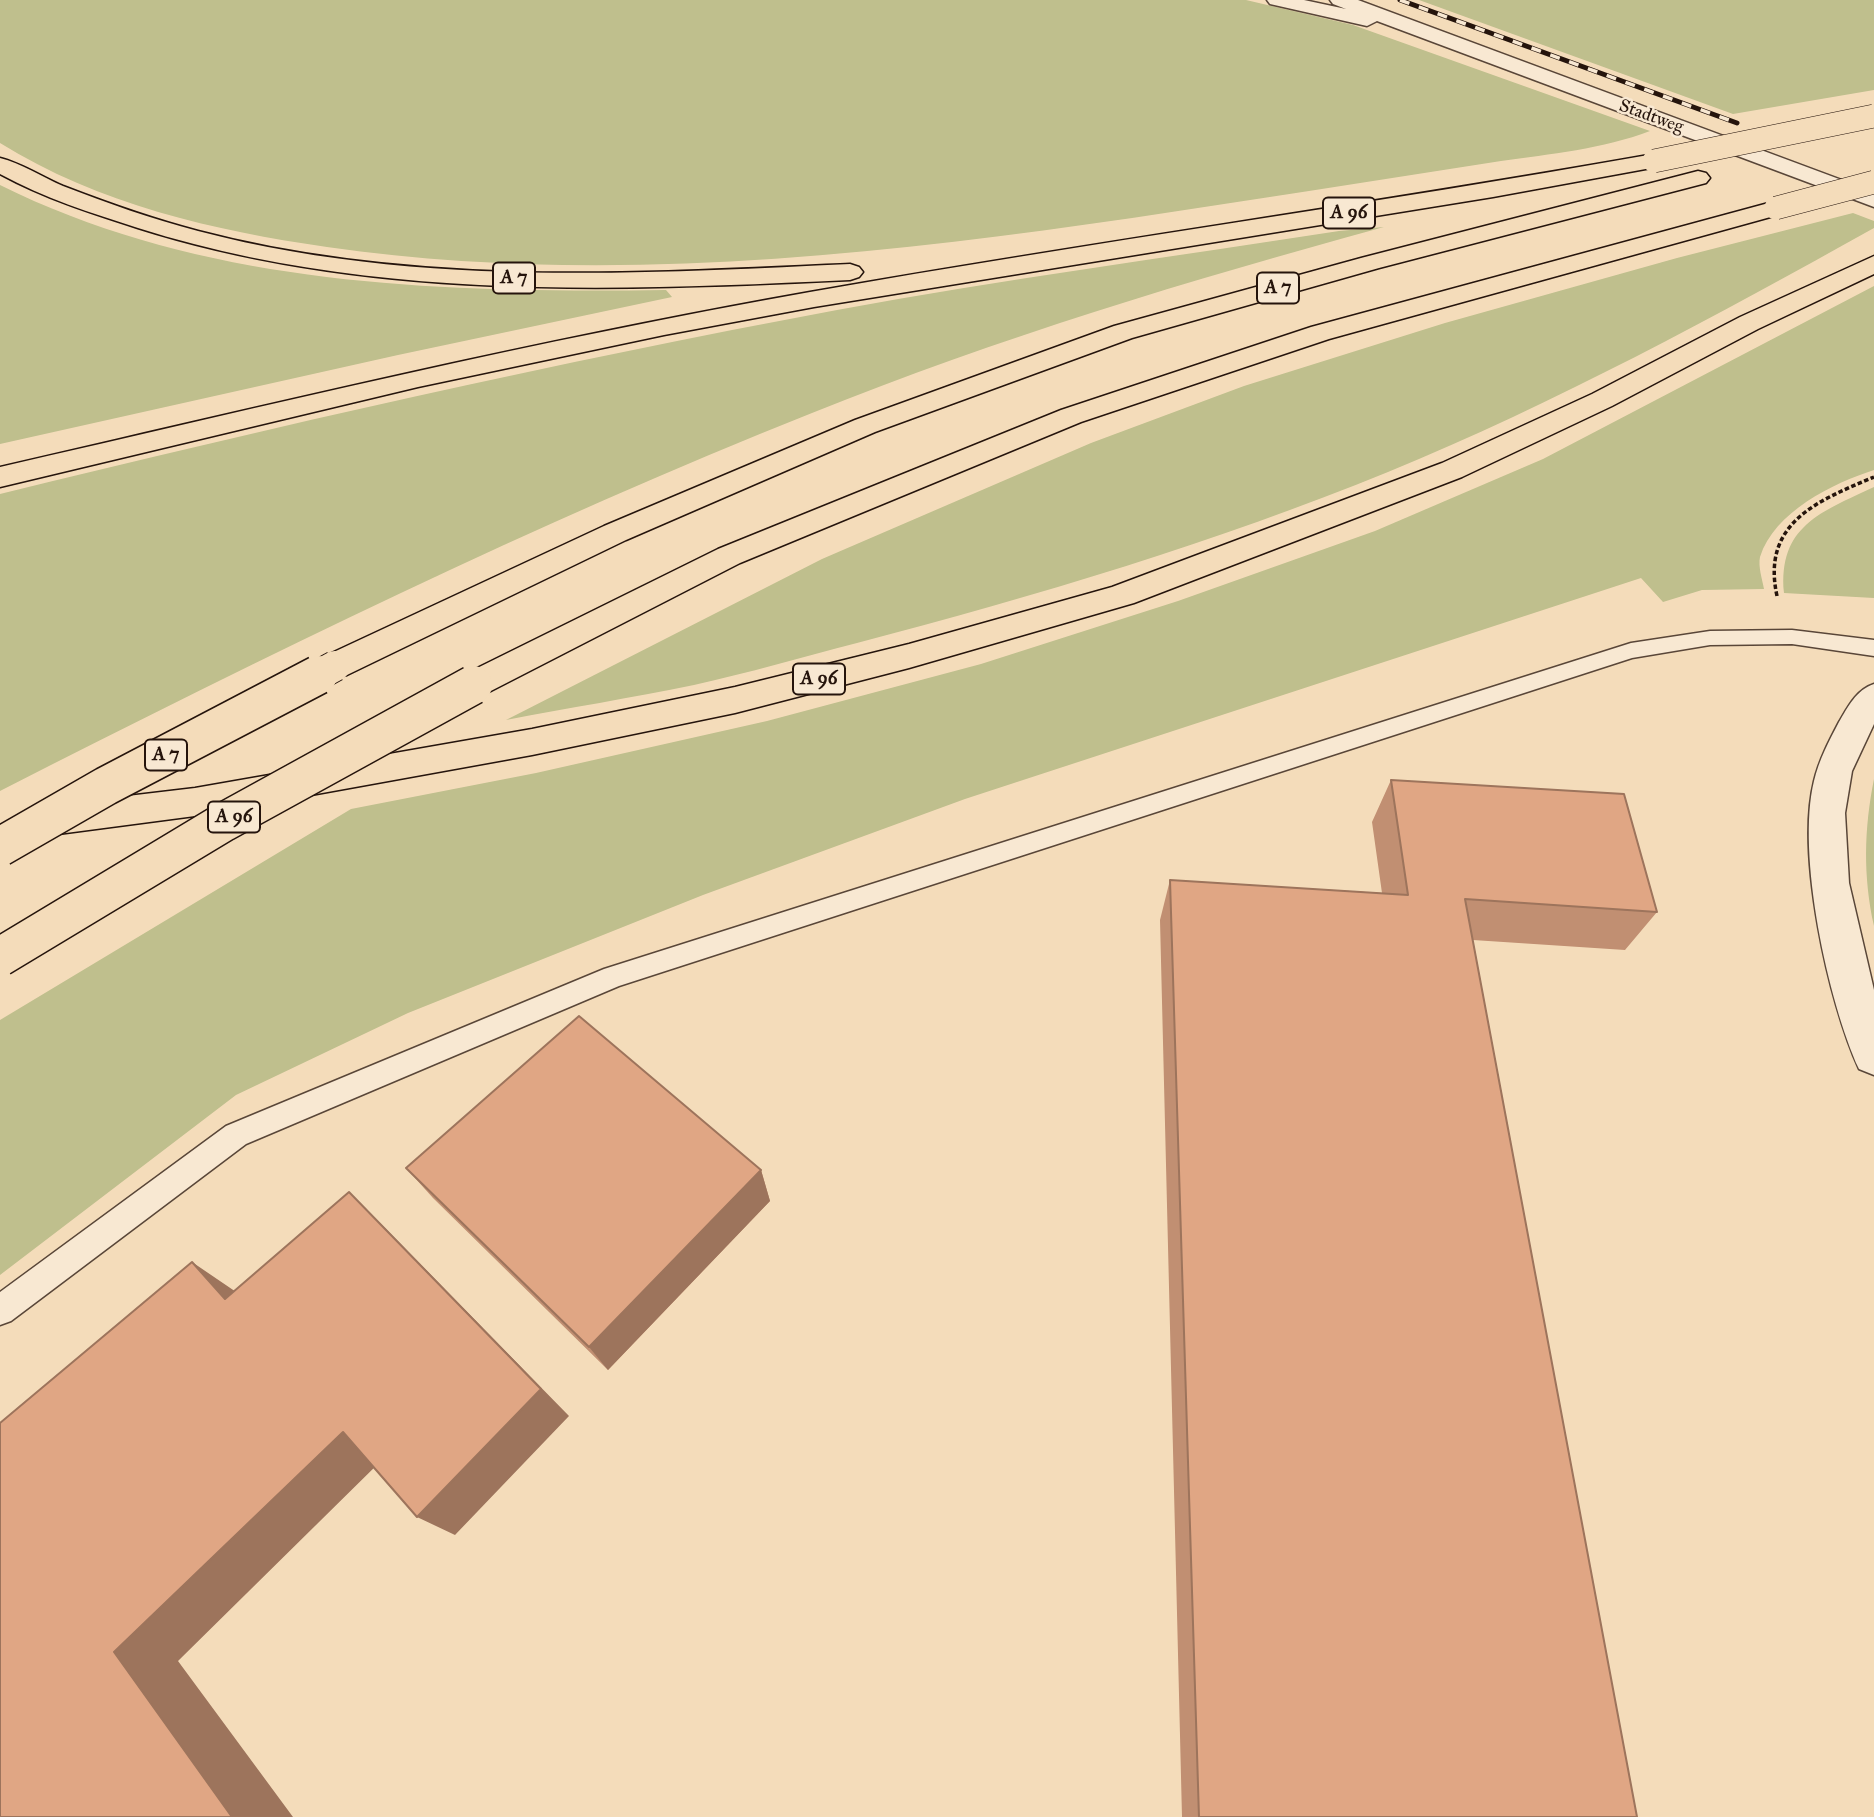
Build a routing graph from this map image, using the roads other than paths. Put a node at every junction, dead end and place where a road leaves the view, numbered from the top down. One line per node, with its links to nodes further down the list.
1 (1276, 0): 3 (street, Stadtweg)
2 (1340, 0): 3 (street, Stadtweg)
3 (1427, 34): 8 (street, Stadtweg)
4 (1874, 116): 9 (highway, A 96, bridge)
5 (1874, 132): 15 (highway, A 7, bridge)
6 (0, 165): 9 (highway, A 7)
7 (1874, 182): 16 (highway, A 96, bridge)
8 (1874, 200)
9 (1044, 261): 11 (highway, A 96)
10 (1874, 264): 14 (highway, A 96)
11 (0, 477)
12 (1874, 648): 18 (lane)
13 (1874, 697): 17 (street)
14 (0, 826)
15 (0, 847)
16 (0, 957)
17 (1874, 1056)
18 (0, 1310)

